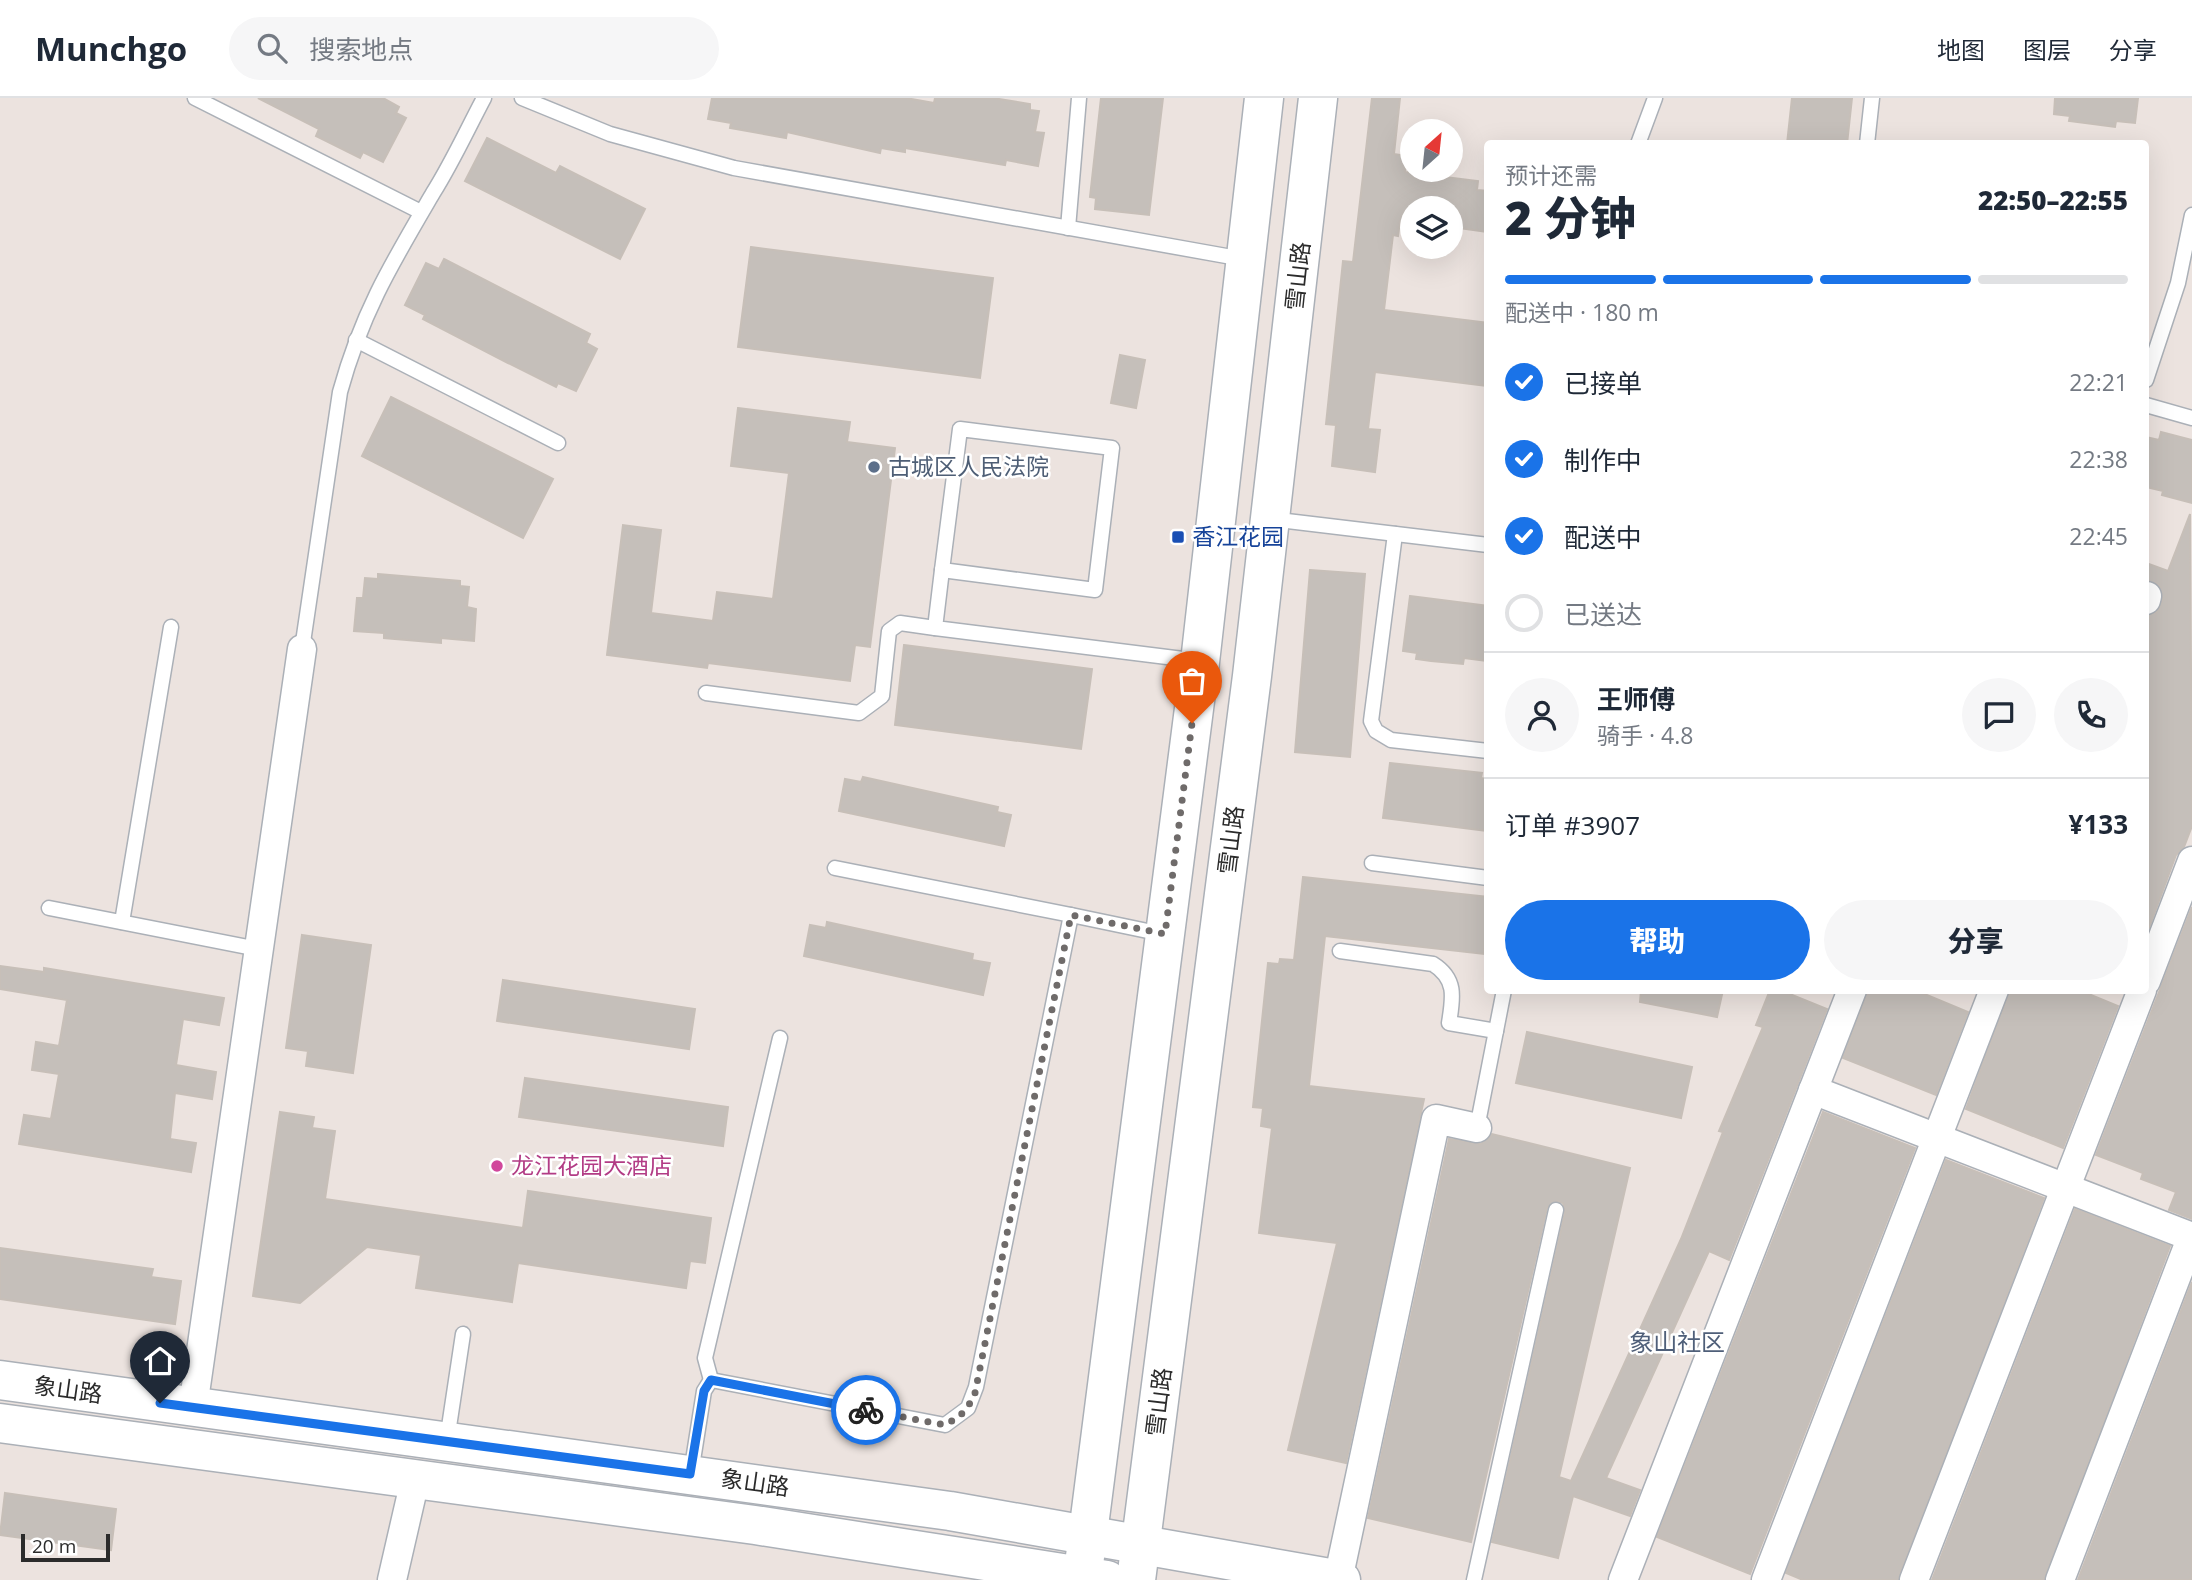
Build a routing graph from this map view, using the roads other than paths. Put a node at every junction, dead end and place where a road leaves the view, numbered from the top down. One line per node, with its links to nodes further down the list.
1 (195, 98): 11 (lane)
2 (484, 98): 11 (lane)
3 (522, 98): 13 (lane)
4 (1079, 98): 13 (lane)
5 (1264, 98): 14 (main road)
6 (1318, 98): 20 (main road, 雪山路)
7 (1655, 98): 9 (lane)
8 (1872, 98): 10 (lane)
9 (1639, 140)
10 (1867, 140)
11 (421, 212): 15 (lane)
12 (2192, 215): 16 (lane)
13 (1068, 228): 14 (lane)
14 (1246, 260): 27 (main road)
15 (356, 340): 19 (lane); 26 (lane)
16 (2149, 371)
17 (2149, 406): 18 (lane)
18 (2192, 418)
19 (558, 443)
20 (1270, 519): 21 (lane); 62 (main road, 雪山路)
21 (1395, 534): 22 (lane); 29 (lane)
22 (1484, 545)
23 (942, 570): 23 (lane); 25 (lane)
24 (171, 627): 36 (lane)
25 (935, 628): 27 (lane); 28 (lane)
26 (302, 649): 38 (street)
27 (1200, 662): 37 (main road)
28 (706, 693)
29 (1484, 751)
30 (2192, 861): 40 (street)
31 (1372, 863): 33 (lane)
32 (835, 867): 35 (lane)
33 (1484, 877)
34 (49, 908): 36 (lane)
35 (1071, 915): 37 (lane); 55 (lane)
36 (122, 922): 38 (lane)
37 (1165, 934): 61 (main road)
38 (258, 949): 56 (street)
39 (1340, 951): 45 (lane)
40 (2149, 973)
41 (1503, 994): 45 (lane)
42 (1850, 994): 47 (street)
43 (1992, 994): 49 (street)
44 (2140, 994): 50 (street)
45 (1496, 1031): 48 (lane)
46 (780, 1038): 55 (lane)
47 (1813, 1090): 49 (street); 68 (street)
48 (1477, 1128): 66 (street)
49 (1937, 1138): 50 (street); 69 (street)
50 (2065, 1188): 52 (street); 70 (street)
51 (1556, 1210): 67 (lane)
52 (2192, 1236): 71 (street)
53 (463, 1334): 58 (lane)
54 (0, 1380): 56 (main road, 象山路)
55 (711, 1380): 59 (lane)
56 (193, 1407): 58 (main road, 象山路)
57 (0, 1423): 60 (main road, 象山路)
58 (447, 1442): 59 (main road, 象山路)
59 (690, 1474): 61 (main road, 象山路)
60 (415, 1480): 63 (main road, 象山路); 64 (street)
61 (1088, 1534): 62 (main road, 象山路); 63 (main road)
62 (1141, 1542): 65 (main road, 雪山路); 66 (main road, 象山路)
63 (1091, 1579)
64 (392, 1580)
65 (1136, 1580)
66 (1339, 1580)
67 (1474, 1580)
68 (1623, 1580)
69 (1766, 1580)
70 (1914, 1580)
71 (2060, 1580)

